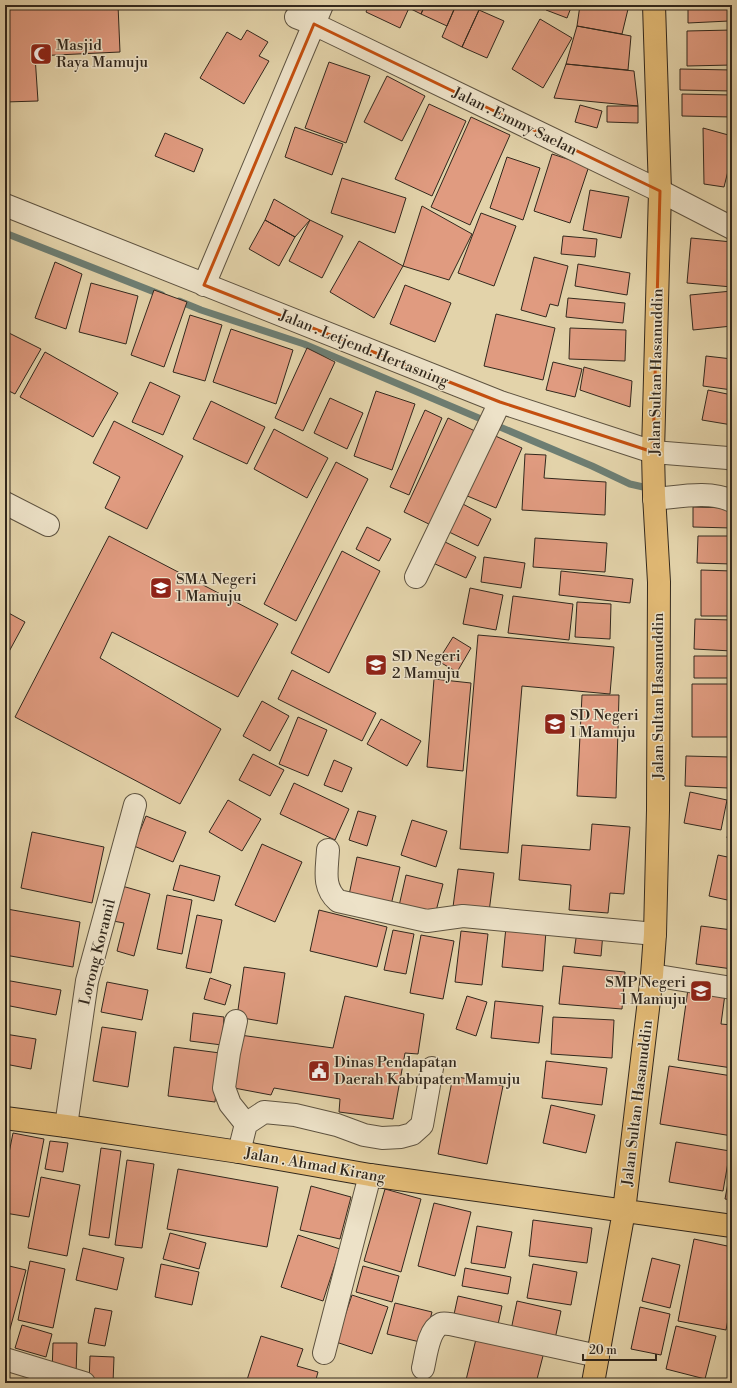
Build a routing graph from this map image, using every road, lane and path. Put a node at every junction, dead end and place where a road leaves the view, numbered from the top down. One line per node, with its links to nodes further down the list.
1 (654, 5): 3 (main road, Jalan Sultan Hasanuddin)
2 (311, 15): 3 (street, Jalan . Emmy Saelan); 6 (street)
3 (660, 191): 5 (street, Jalan . Emmy Saelan); 8 (main road, Jalan Sultan Hasanuddin)
4 (5, 205): 6 (street, Jalan . Letjend. Hertasning)
5 (732, 228)
6 (204, 285): 7 (street, Jalan . Letjend. Hertasning)
7 (500, 402): 8 (street, Jalan . Letjend. Hertasning); 14 (street)
8 (653, 459): 9 (street, Jalan . Letjend. Hertasning); 10 (main road, Jalan Sultan Hasanuddin)
9 (732, 459)
10 (654, 497): 11 (street); 17 (main road, Jalan Sultan Hasanuddin)
11 (732, 501)
12 (5, 503): 13 (street)
13 (48, 525)
14 (416, 577)
15 (135, 805): 24 (street, Lorong Koramil)
16 (328, 850): 17 (street)
17 (655, 934): 18 (main road, Jalan Sultan Hasanuddin)
18 (652, 975): 19 (street); 27 (main road, Jalan Sultan Hasanuddin)
19 (732, 988)
20 (236, 1022): 23 (street)
21 (432, 1068): 23 (street)
22 (5, 1118): 24 (main road, Jalan . Ahmad Kirang)
23 (246, 1124): 25 (street)
24 (66, 1126): 25 (main road, Jalan . Ahmad Kirang)
25 (239, 1152): 26 (main road, Jalan . Ahmad Kirang)
26 (370, 1175): 27 (main road, Jalan . Ahmad Kirang); 29 (street)
27 (624, 1211): 28 (main road, Jalan . Ahmad Kirang); 30 (main road, Jalan Sultan Hasanuddin)
28 (732, 1226)
29 (324, 1353)
30 (598, 1356): 32 (street); 34 (main road, Jalan Sultan Hasanuddin)
31 (5, 1359): 33 (street)
32 (423, 1368)
33 (84, 1383)
34 (592, 1383)

